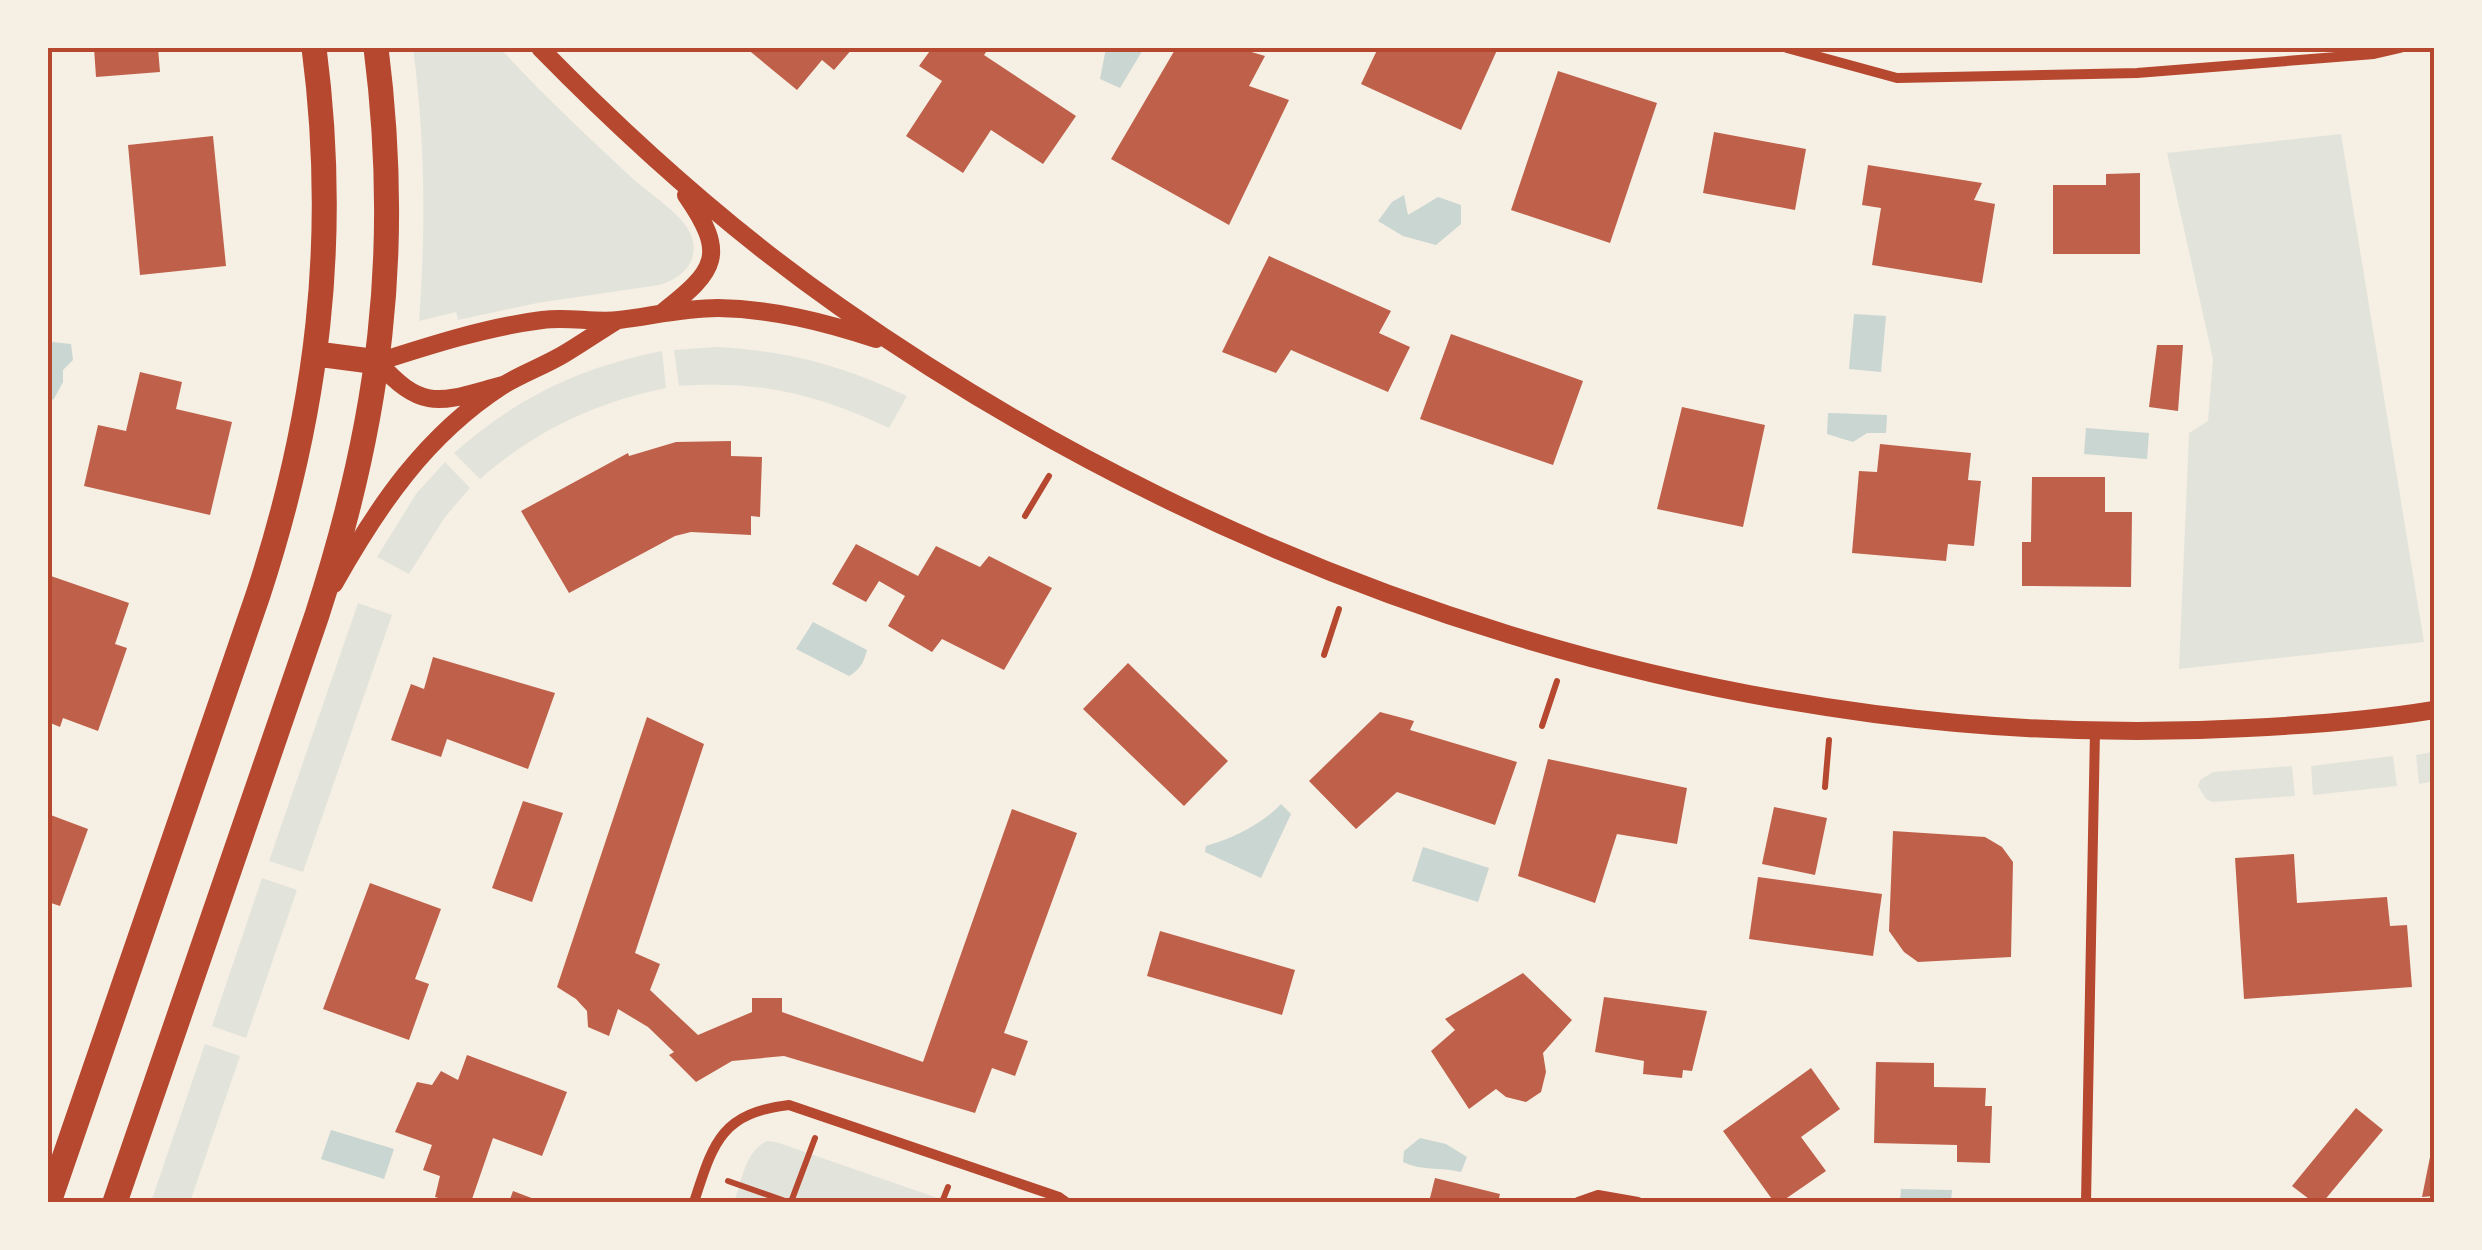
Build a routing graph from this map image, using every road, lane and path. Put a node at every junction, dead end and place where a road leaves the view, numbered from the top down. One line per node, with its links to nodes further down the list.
1 (314, 48): 9 (main road)
2 (376, 48): 10 (main road)
3 (540, 48): 6 (street)
4 (1786, 48): 5 (street)
5 (2400, 48)
6 (674, 177): 7 (street); 11 (street)
7 (663, 312): 8 (street); 11 (street)
8 (617, 320): 10 (street); 12 (street)
9 (317, 354): 10 (main road); 26 (main road)
10 (378, 362): 12 (street); 16 (main road)
11 (925, 364): 21 (street)
12 (502, 385): 16 (street)
13 (1050, 476): 14 (path)
14 (1026, 516)
15 (1339, 609): 17 (path)
16 (317, 615): 27 (main road)
17 (1324, 654)
18 (1557, 681): 20 (path)
19 (2434, 710): 21 (street)
20 (1542, 726)
21 (2094, 731): 33 (street)
22 (1829, 740): 23 (path)
23 (1825, 788)
24 (822, 1117): 25 (street); 29 (path); 30 (street)
25 (704, 1173): 28 (street); 29 (path)
26 (49, 1202)
27 (115, 1202)
28 (694, 1202)
29 (790, 1202)
30 (1066, 1202)
31 (1578, 1202): 32 (street)
32 (1638, 1202)
33 (2086, 1202)

